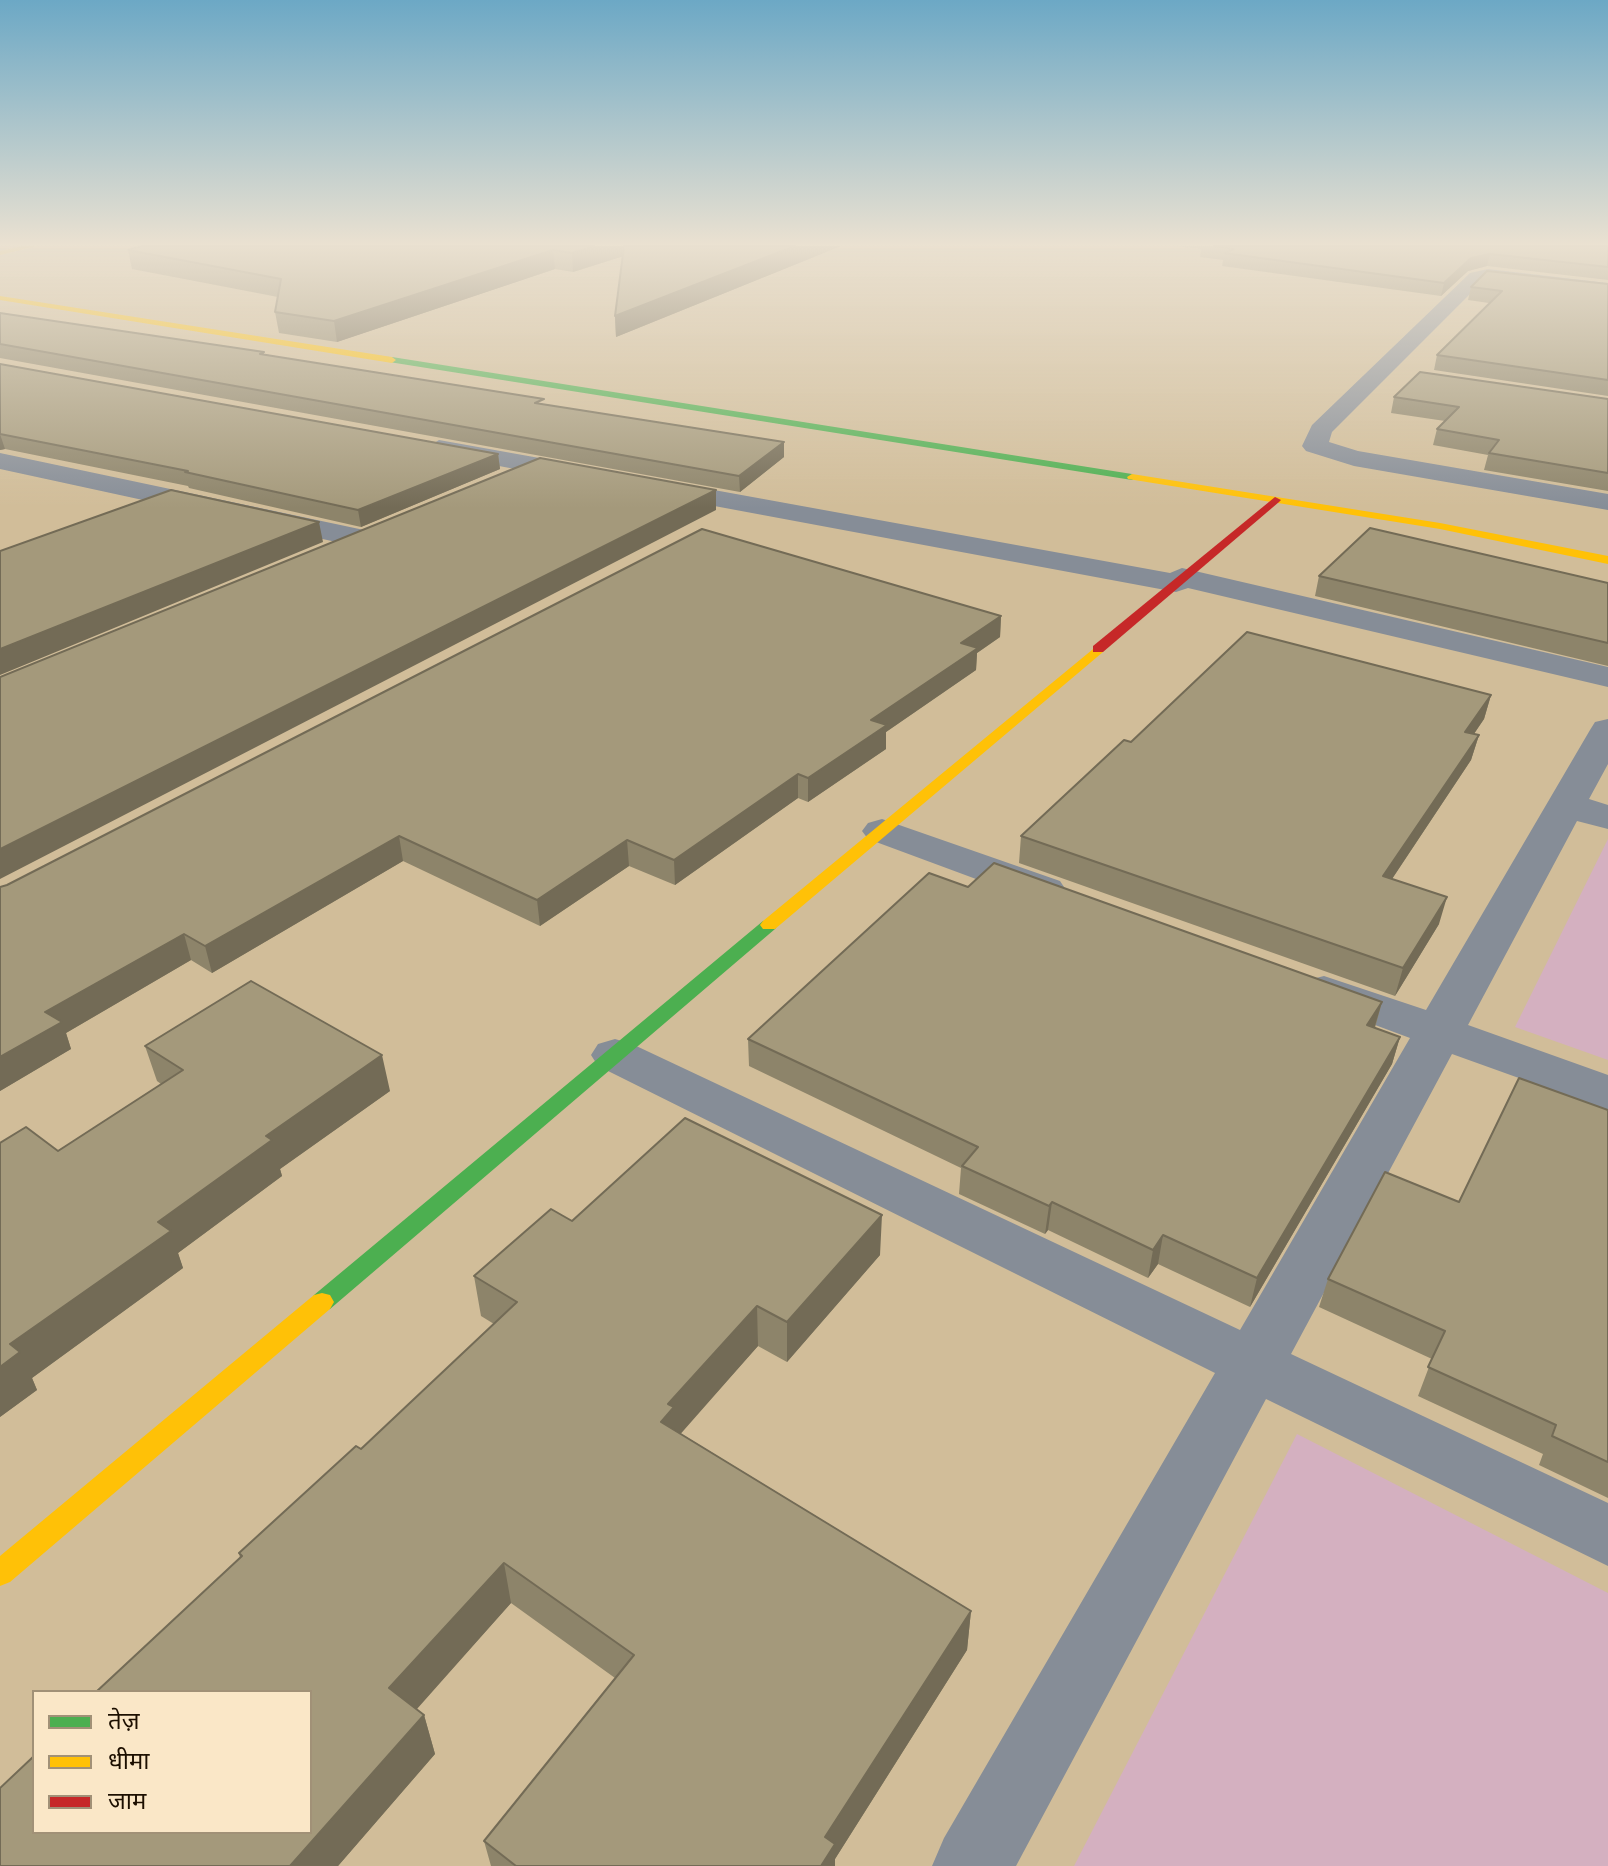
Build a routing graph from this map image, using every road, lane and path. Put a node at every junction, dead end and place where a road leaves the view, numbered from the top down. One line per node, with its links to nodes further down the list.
1 (221, 333): 12 (street)
2 (1423, 333): 3 (street)
3 (1384, 372): 4 (street); 13 (street)
4 (1414, 376)
5 (416, 444): 7 (street)
6 (0, 461): 11 (street)
7 (539, 466): 8 (street); 10 (street)
8 (602, 478)
9 (633, 483): 14 (street)
10 (495, 484)
11 (171, 498): 15 (street); 18 (street)
12 (1275, 500): 20 (street); 21 (street)
13 (1608, 502)
14 (757, 506): 17 (street); 21 (street)
15 (129, 513)
16 (393, 527): 18 (street)
17 (716, 528)
18 (364, 539): 19 (street)
19 (320, 557)
20 (1608, 560)
21 (1179, 580): 22 (street); 25 (street)
22 (1608, 677)
23 (1608, 730): 24 (street)
24 (1587, 811): 28 (street)
25 (882, 831): 26 (street); 29 (street)
26 (1081, 903)
27 (1290, 978): 28 (street)
28 (1439, 1032): 30 (street); 31 (street)
29 (615, 1055): 31 (street); 33 (street)
30 (1608, 1093)
31 (1253, 1364): 32 (street); 34 (street)
32 (1608, 1536)
33 (0, 1573)
34 (972, 1866)

